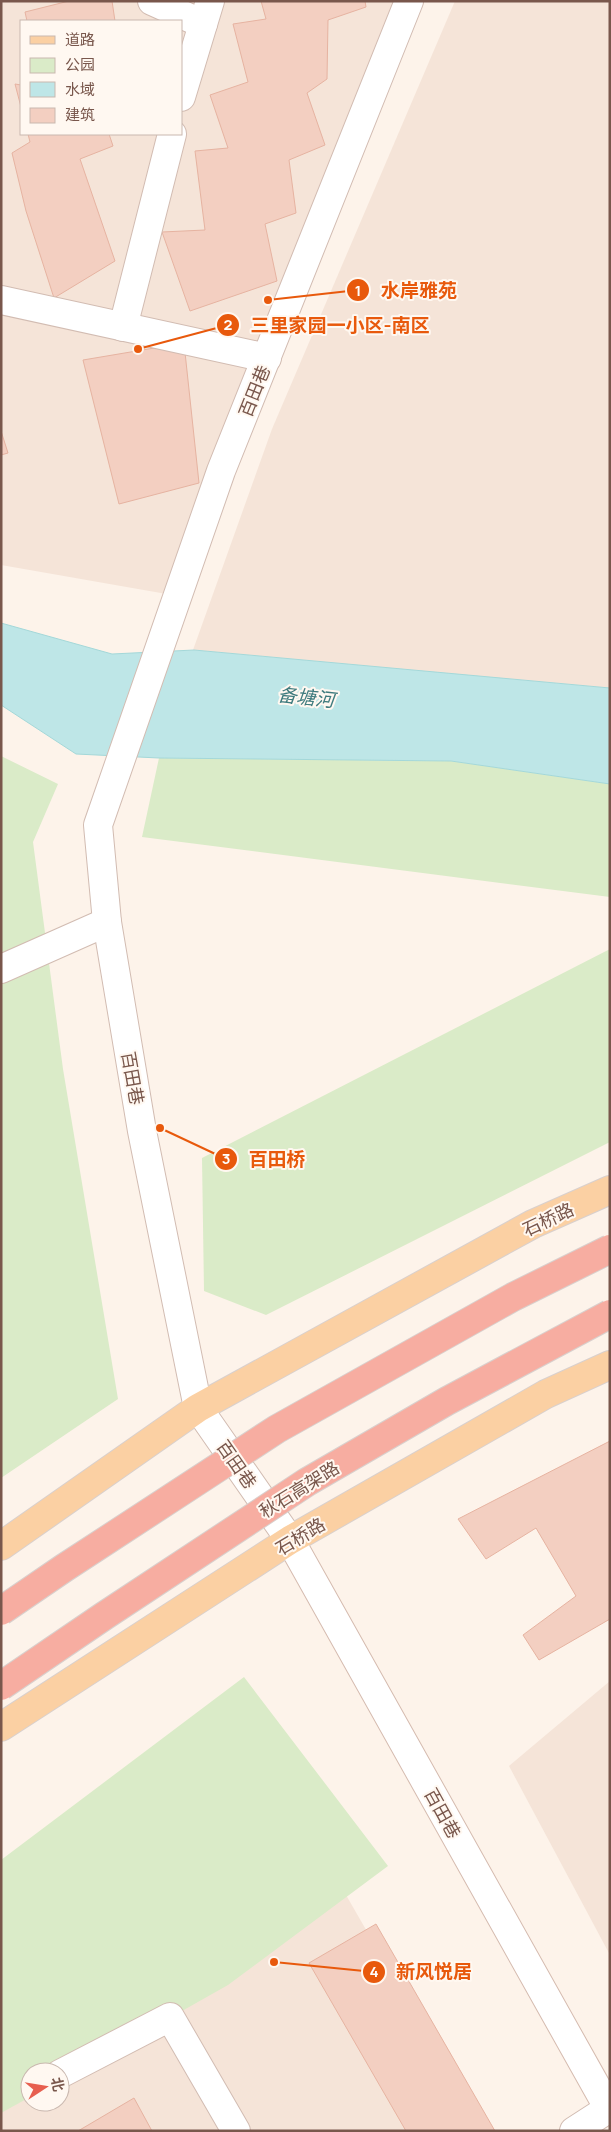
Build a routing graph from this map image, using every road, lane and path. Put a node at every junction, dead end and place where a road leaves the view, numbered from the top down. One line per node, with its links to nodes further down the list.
1 (152, 1): 3 (street)
2 (409, 1): 8 (street, 百田巷)
3 (206, 13): 4 (street)
4 (182, 94)
5 (172, 135): 7 (street)
6 (1, 300): 7 (street)
7 (123, 327): 8 (street)
8 (267, 358): 9 (street, 百田巷)
9 (106, 922): 10 (street); 15 (street, 百田巷)
10 (1, 969)
11 (610, 1190): 15 (main road, 石桥路)
12 (610, 1249): 18 (highway, bridge)
13 (610, 1314): 19 (highway, 秋石高架路, bridge)
14 (610, 1365): 16 (main road, 石桥路)
15 (198, 1408): 16 (street, 百田巷); 17 (main road, 石桥路)
16 (290, 1540): 20 (main road, 石桥路); 22 (street, 百田巷)
17 (1, 1546)
18 (1, 1611)
19 (1, 1686)
20 (1, 1727)
21 (70, 2069): 23 (street)
22 (609, 2110): 24 (street)
23 (236, 2131)
24 (574, 2131)

